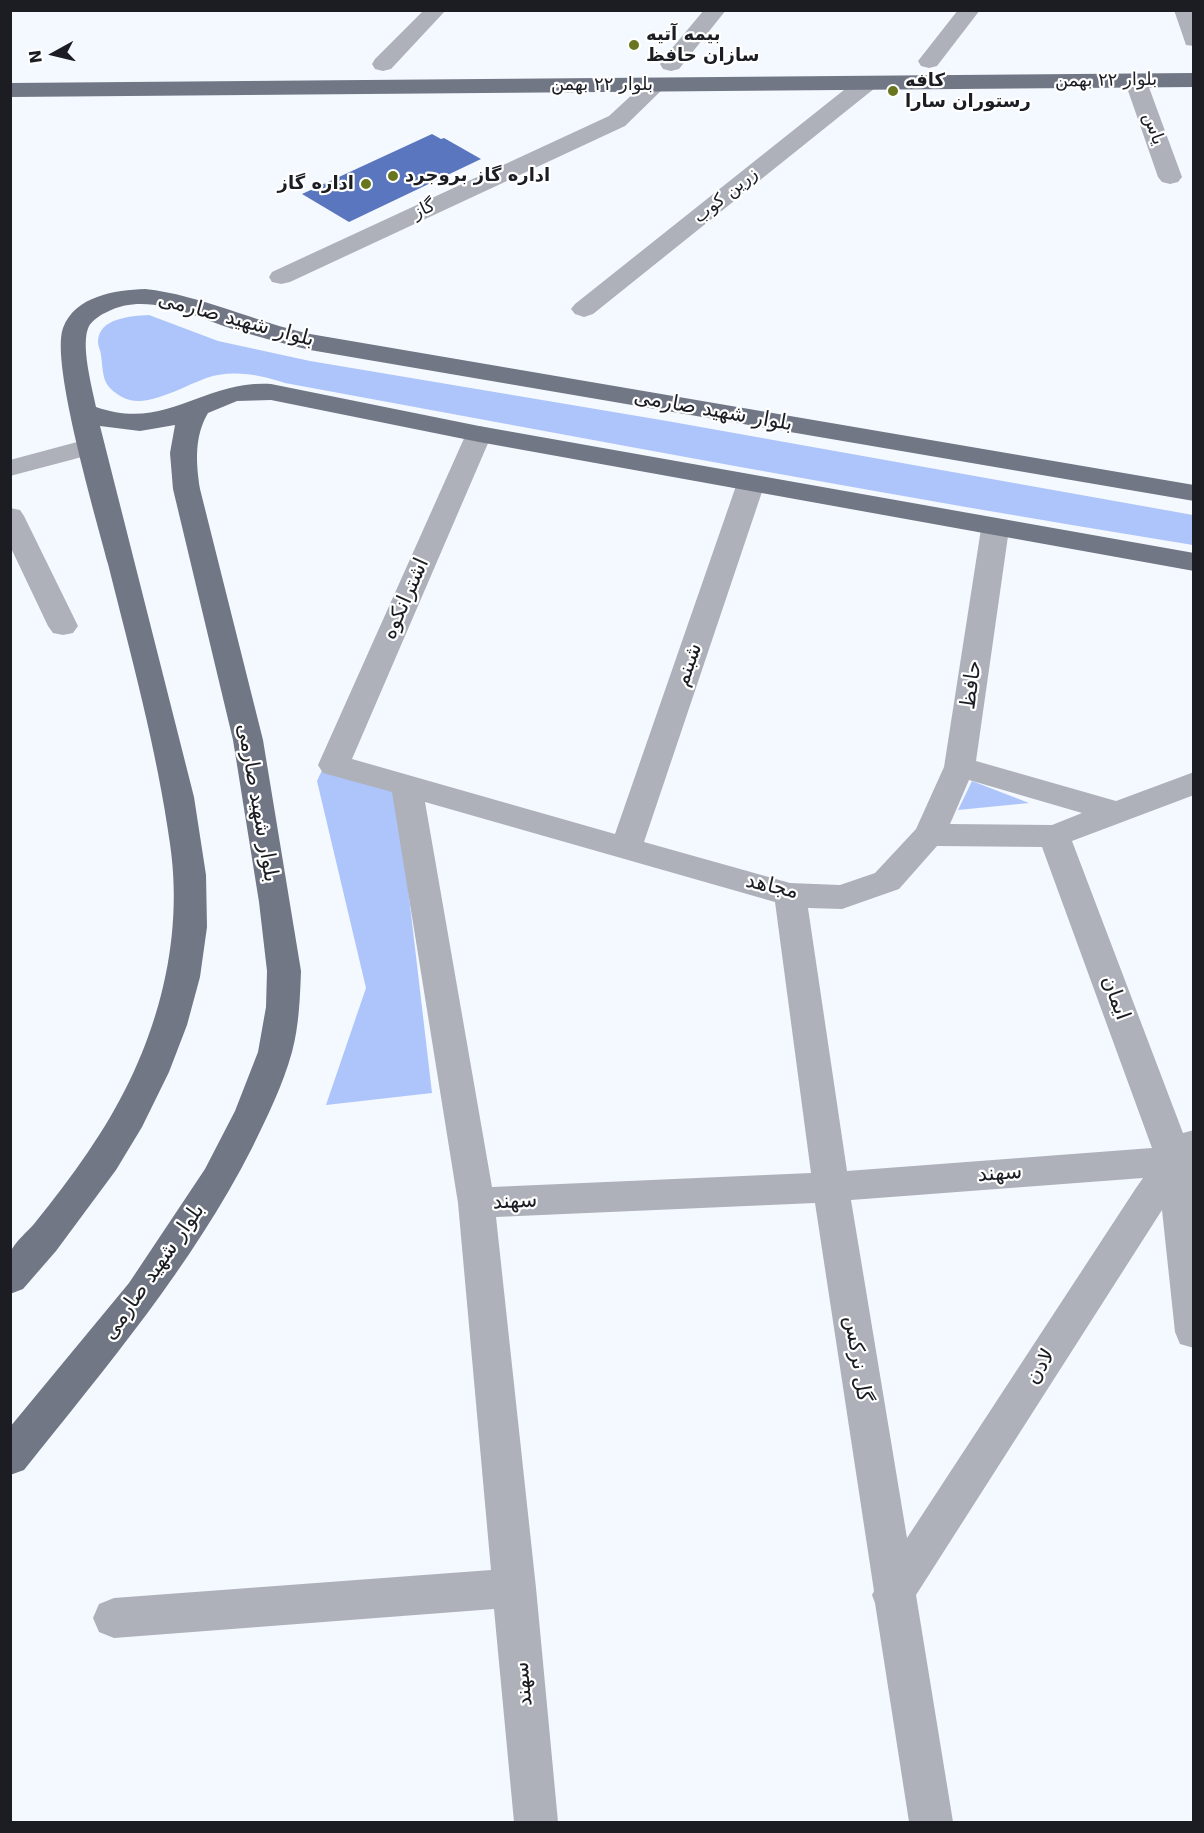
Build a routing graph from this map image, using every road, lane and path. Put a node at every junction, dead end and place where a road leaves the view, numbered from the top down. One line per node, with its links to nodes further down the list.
1 (436, 10): 14 (street)
2 (716, 10): 16 (street)
3 (970, 10): 9 (street)
4 (1184, 10): 5 (street)
5 (1194, 40)
6 (1194, 59): 8 (main road, بلوار ۲۲ بهمن)
7 (1112, 60): 18 (main road, بلوار ۲۲ بهمن)
8 (1157, 60)
9 (929, 61): 10 (main road); 11 (main road)
10 (952, 61)
11 (907, 62)
12 (794, 63): 16 (main road, بلوار ۲۲ بهمن)
13 (359, 64): 14 (main road)
14 (383, 64): 15 (main road)
15 (417, 64)
16 (671, 64): 17 (main road, بلوار ۲۲ بهمن)
17 (543, 65)
18 (1135, 71): 19 (main road, بلوار ۲۲ بهمن); 20 (main road, بلوار ۲۲ بهمن); 23 (street, یاس)
19 (1194, 80)
20 (867, 83): 21 (main road, بلوار ۲۲ بهمن); 25 (street, زرین کوب)
21 (656, 85): 22 (main road, بلوار ۲۲ بهمن); 24 (street, گاز)
22 (10, 90)
23 (1170, 177)
24 (281, 277)
25 (584, 309)
26 (198, 407): 27 (main road); 28 (main road); 51 (main road, بلوار شهید صارمی)
27 (84, 412): 29 (main road, بلوار شهید صارمی); 32 (main road, بلوار شهید صارمی)
28 (479, 434): 31 (main road); 37 (street, اشترانکوه)
29 (92, 446): 30 (street); 49 (main road, بلوار شهید صارمی)
30 (10, 468)
31 (751, 483): 34 (main road); 44 (street, شبنم)
32 (1194, 493)
33 (10, 516): 36 (street)
34 (995, 529): 35 (main road); 38 (street, حافظ)
35 (1194, 562)
36 (63, 626)
37 (334, 765): 40 (street, مجاهد)
38 (960, 767): 41 (street); 42 (street, حافظ)
39 (1194, 783): 41 (street)
40 (406, 785): 44 (street, مجاهد); 48 (street)
41 (1117, 812): 43 (street)
42 (929, 835): 43 (street); 45 (street, مجاهد)
43 (1054, 836): 46 (street, ایمان)
44 (626, 848): 45 (street, مجاهد)
45 (790, 895): 47 (street, گل نرکس)
46 (1184, 1152): 47 (street, سهند); 50 (street, ایمان); 53 (street, لادن)
47 (831, 1188): 48 (street, سهند); 53 (street, گل نرکس)
48 (476, 1203): 52 (street, سهند)
49 (10, 1278)
50 (1194, 1332)
51 (10, 1457)
52 (515, 1588): 54 (street); 55 (street, سهند)
53 (893, 1595): 56 (street, گل نرکس)
54 (114, 1618)
55 (536, 1822)
56 (931, 1822)

